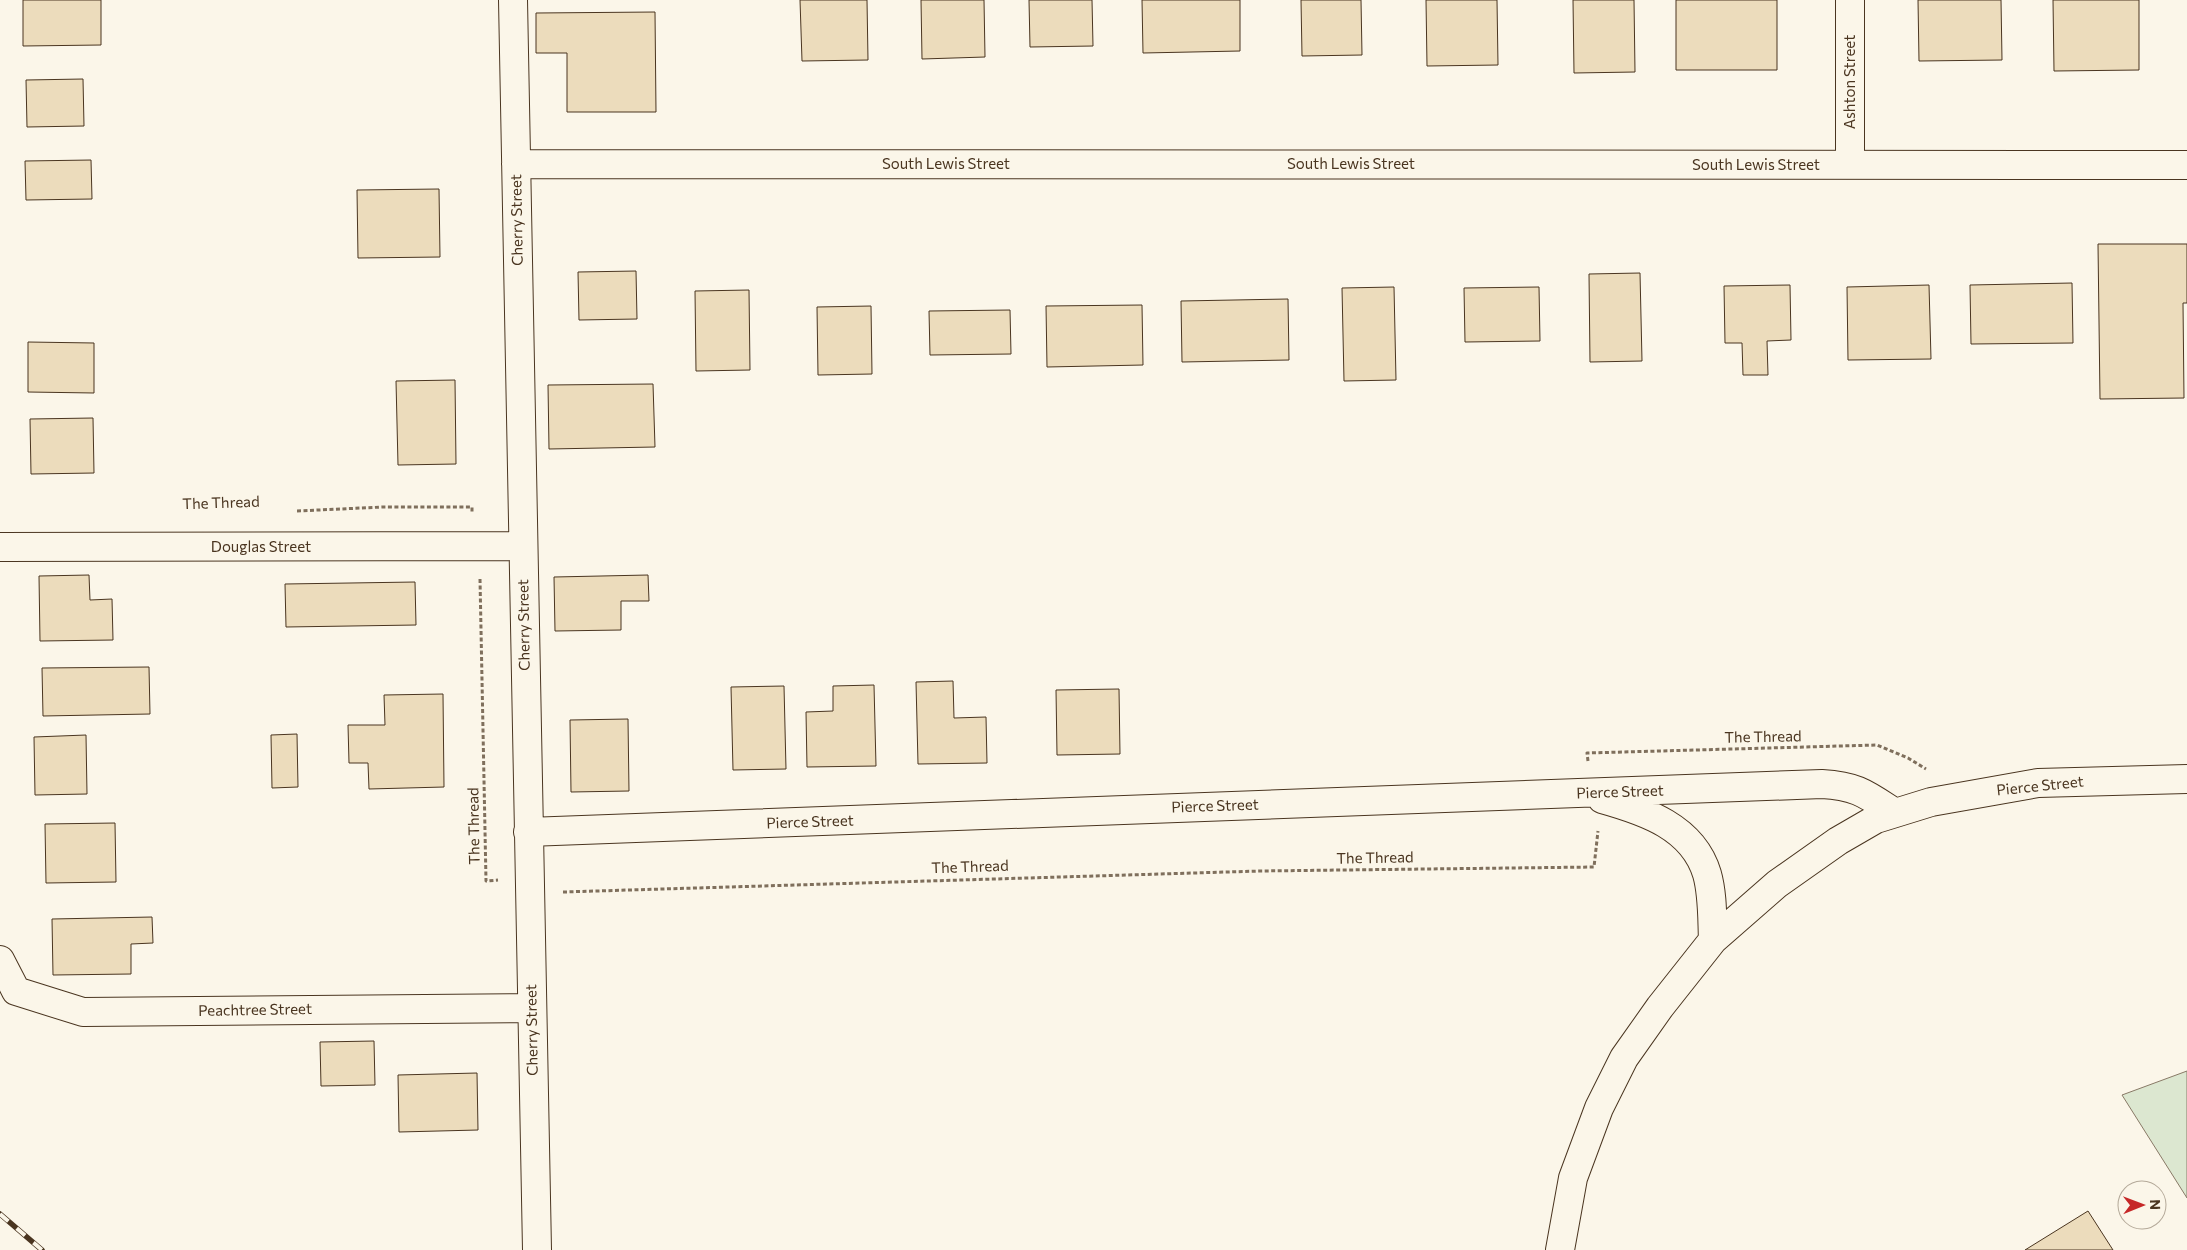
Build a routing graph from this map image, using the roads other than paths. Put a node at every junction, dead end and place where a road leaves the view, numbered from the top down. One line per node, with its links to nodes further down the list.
1 (513, 0): 3 (street, Cherry Street)
2 (1850, 0): 4 (street, Ashton Street)
3 (516, 164): 4 (street, South Lewis Street); 6 (street, Cherry Street)
4 (1850, 165): 5 (street, South Lewis Street)
5 (2187, 165)
6 (523, 546): 7 (street, Douglas Street); 11 (street, Cherry Street)
7 (0, 548)
8 (2187, 779): 10 (street, Pierce Street)
9 (1590, 794): 10 (street, Pierce Street); 11 (street, Pierce Street); 12 (street)
10 (1895, 813): 12 (street, Pierce Street)
11 (528, 832): 14 (street, Cherry Street)
12 (1713, 940): 16 (street, Pierce Street)
13 (0, 960): 14 (street, Peachtree Street)
14 (531, 1008): 15 (street, Cherry Street)
15 (537, 1250)
16 (1560, 1250)

